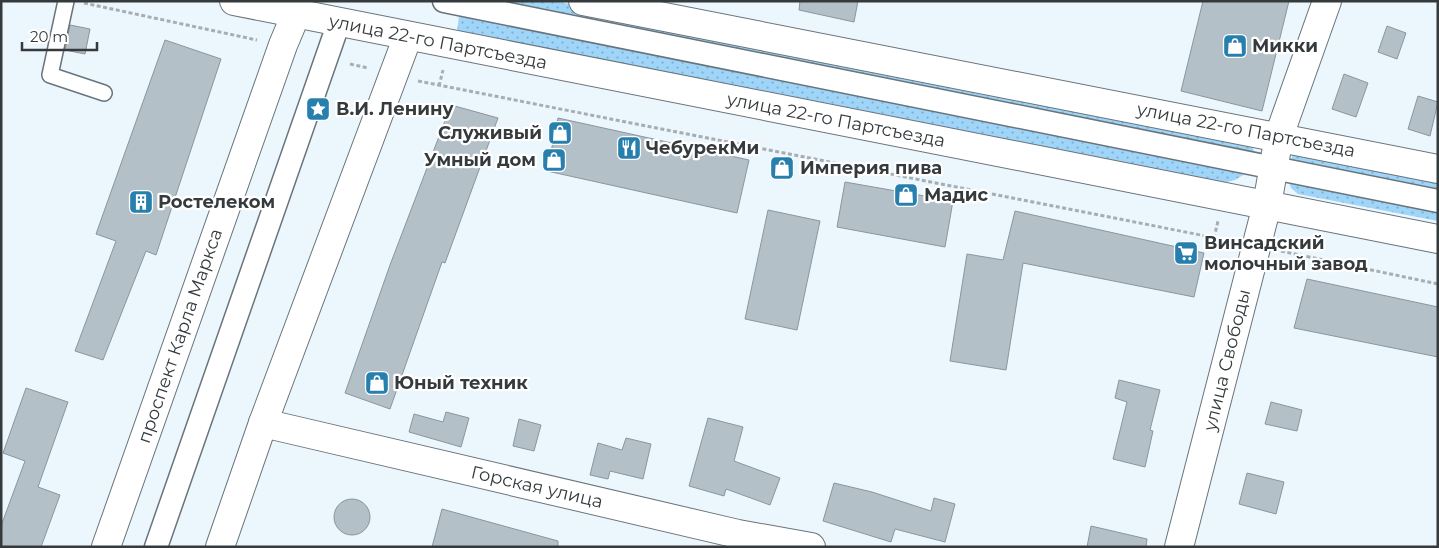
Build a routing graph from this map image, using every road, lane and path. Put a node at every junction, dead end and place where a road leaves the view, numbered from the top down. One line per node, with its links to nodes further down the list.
1 (66, 1): 13 (lane)
2 (234, 1): 7 (street, улица 22-го Партсъезда)
3 (444, 1): 15 (street)
4 (583, 1): 14 (street, улица 22-го Партсъезда)
5 (1327, 1): 14 (street, улица Свободы)
6 (83, 3): 10 (path)
7 (296, 14): 8 (street, улица 22-го Партсъезда); 10 (street, проспект Карла Маркса)
8 (339, 22): 9 (street, улица 22-го Партсъезда); 11 (street)
9 (408, 36): 12 (street); 18 (street, улица 22-го Партсъезда)
10 (283, 45): 24 (street, проспект Карла Маркса)
11 (327, 58): 12 (path); 25 (street)
12 (394, 75): 20 (path); 22 (street)
13 (104, 93)
14 (1279, 136): 15 (street, улица Свободы); 16 (street, улица 22-го Партсъезда)
15 (1274, 168): 17 (street); 18 (street, улица Свободы)
16 (1438, 169)
17 (1438, 201)
18 (1267, 205): 19 (street, улица 22-го Партсъезда); 20 (street, улица Свободы)
19 (1438, 240)
20 (1257, 246): 21 (path); 28 (street, улица Свободы)
21 (1438, 284)
22 (263, 423): 23 (street, Горская улица); 26 (street)
23 (736, 540): 27 (street, Горская улица)
24 (106, 547)
25 (156, 547)
26 (220, 547)
27 (811, 547)
28 (1179, 547)

